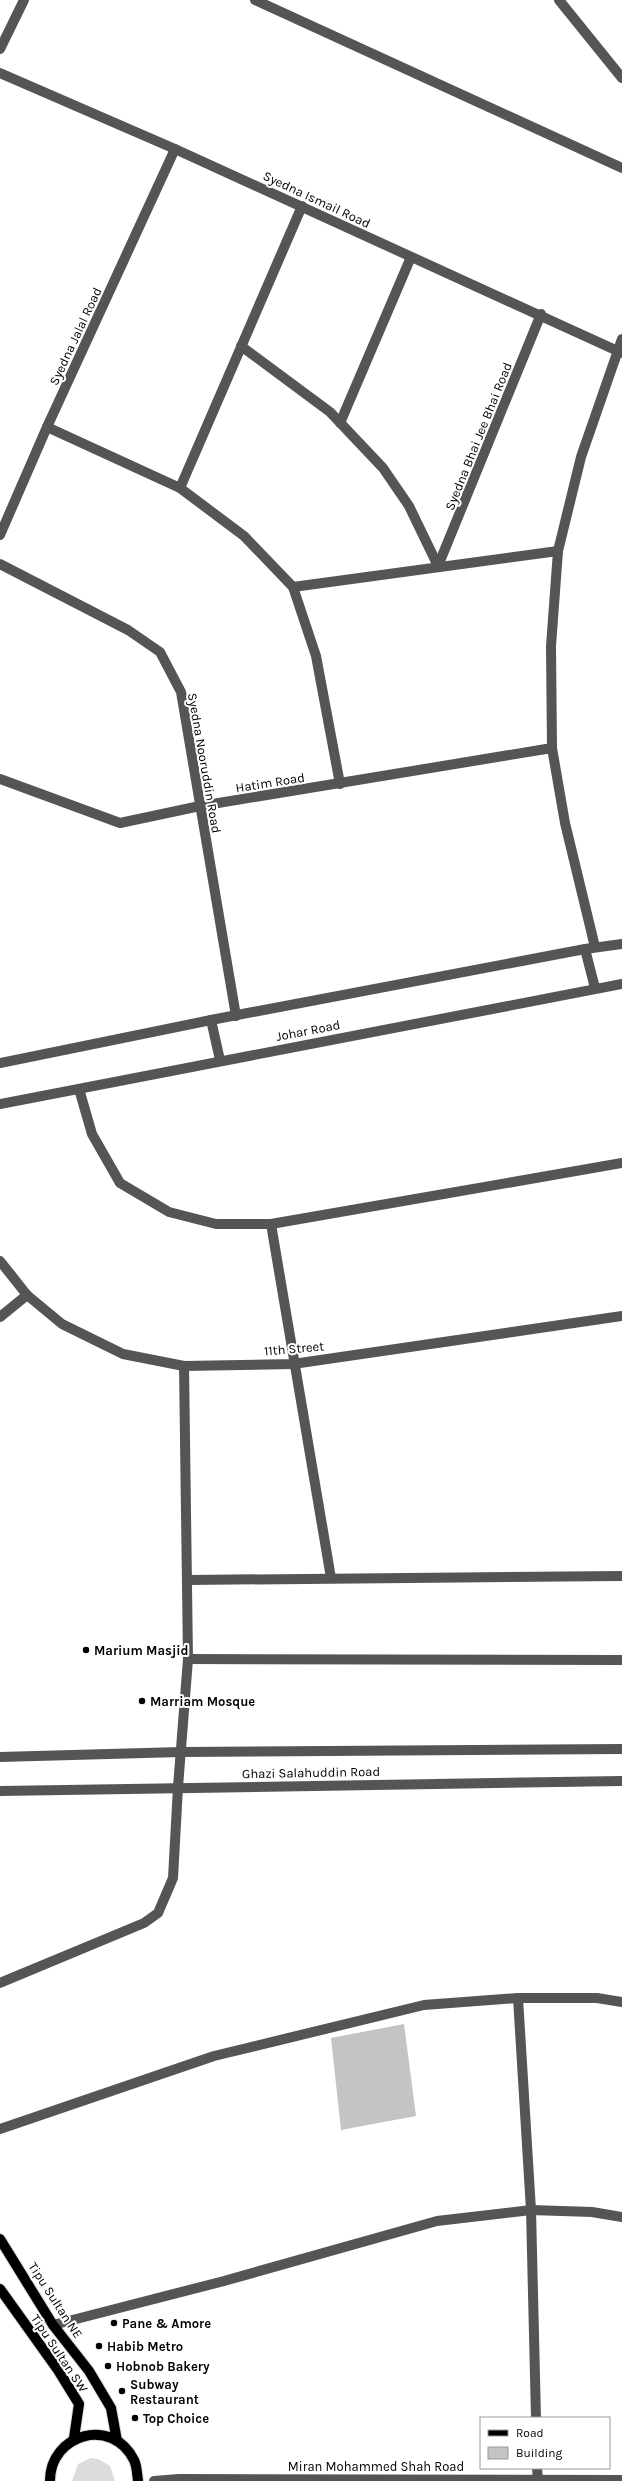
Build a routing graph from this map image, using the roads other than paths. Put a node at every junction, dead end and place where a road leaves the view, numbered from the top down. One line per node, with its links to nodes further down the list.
1 (24, 0): 4 (street)
2 (255, 0): 8 (street)
3 (558, 0): 6 (street)
4 (0, 49)
5 (0, 73): 7 (street, Syedna Ismail Road)
6 (622, 78)
7 (175, 149): 9 (street, Syedna Ismail Road); 16 (street, Syedna Jalal Road)
8 (622, 168)
9 (302, 206): 10 (street, Syedna Ismail Road); 13 (street)
10 (411, 257): 11 (street, Syedna Ismail Road); 15 (street)
11 (542, 314): 14 (street, Syedna Ismail Road); 21 (street, Syedna Bhai Jee Bhai Road)
12 (622, 339): 14 (street)
13 (241, 346): 15 (street); 17 (street)
14 (620, 352): 19 (street)
15 (340, 423): 21 (street)
16 (47, 427): 17 (street); 18 (street, Syedna Jalal Road)
17 (180, 488): 22 (street)
18 (0, 535)
19 (558, 551): 21 (street); 23 (street)
20 (0, 564): 26 (street, Syedna Nooruddin Road)
21 (438, 566): 22 (street)
22 (293, 587): 25 (street)
23 (552, 748): 25 (street, Hatim Road); 28 (street)
24 (0, 778): 26 (street, Hatim Road)
25 (340, 784): 26 (street, Hatim Road)
26 (200, 806): 31 (street, Syedna Nooruddin Road)
27 (622, 944): 28 (street)
28 (590, 948): 30 (street); 31 (street)
29 (622, 984): 30 (street, Johar Road)
30 (595, 988): 33 (street, Johar Road)
31 (236, 1016): 32 (street)
32 (210, 1020): 33 (street); 34 (street)
33 (220, 1060): 35 (street, Johar Road)
34 (0, 1062)
35 (78, 1089): 36 (street, Johar Road); 38 (street)
36 (0, 1104)
37 (622, 1163): 38 (street)
38 (271, 1224): 43 (street)
39 (0, 1261): 40 (street, 11th Street)
40 (27, 1295): 42 (street); 44 (street, 11th Street)
41 (622, 1316): 43 (street, 11th Street)
42 (0, 1317)
43 (293, 1364): 44 (street, 11th Street); 46 (street)
44 (184, 1366): 47 (street)
45 (622, 1576): 46 (street)
46 (331, 1578): 47 (street)
47 (188, 1580): 48 (street)
48 (188, 1659): 49 (street); 51 (street)
49 (622, 1660)
50 (622, 1749): 51 (street, Ghazi Salahuddin Road)
51 (181, 1752): 52 (street, Ghazi Salahuddin Road); 54 (street)
52 (0, 1757)
53 (622, 1781): 54 (street, Ghazi Salahuddin Road)
54 (178, 1787): 55 (street, Ghazi Salahuddin Road); 56 (street)
55 (0, 1791)
56 (0, 1983)
57 (518, 1998): 58 (street); 59 (street); 60 (street)
58 (622, 2002)
59 (0, 2129)
60 (531, 2210): 61 (street); 64 (street); 65 (street)
61 (622, 2217)
62 (0, 2239): 64 (main road, Tipu Sultan NE)
63 (0, 2289): 66 (main road, Tipu Sultan SW)
64 (53, 2325): 67 (main road, Tipu Sultan NE)
65 (536, 2417)
66 (74, 2438): 67 (main road); 71 (main road)
67 (117, 2441): 72 (main road)
68 (537, 2469): 69 (street)
69 (538, 2480): 70 (street, Miran Mohammed Shah Road); 73 (street, Miran Mohammed Shah Road)
70 (622, 2480)
71 (50, 2481)
72 (138, 2481)
73 (154, 2481)

